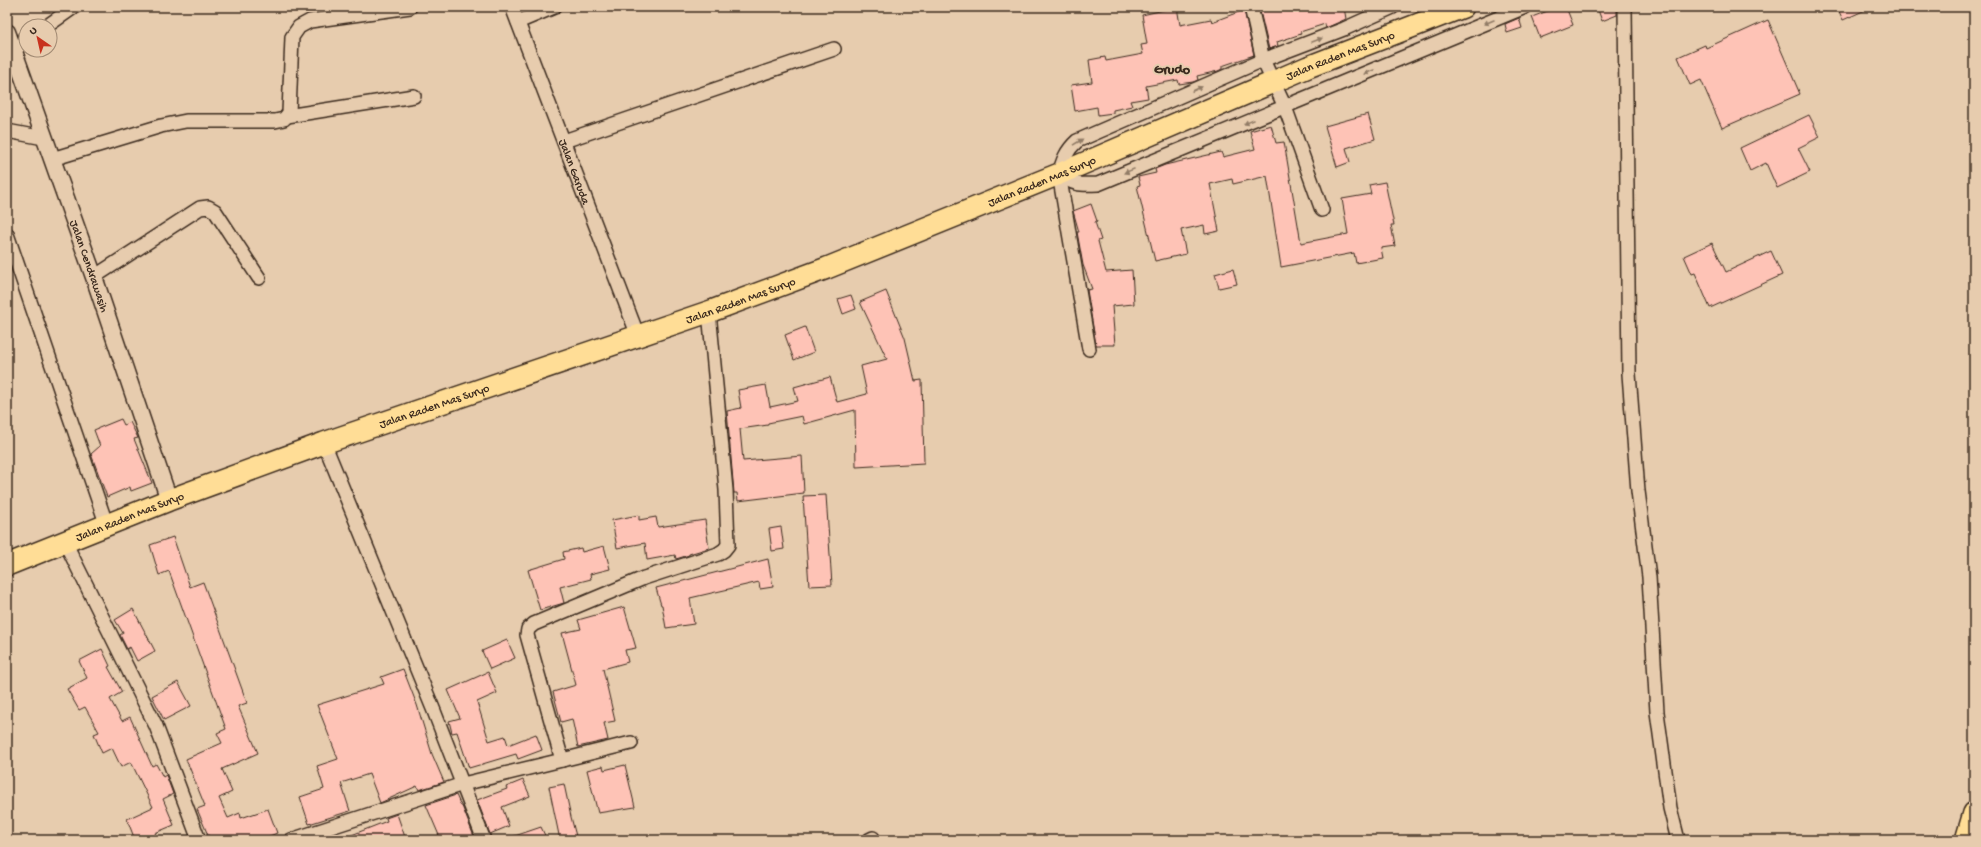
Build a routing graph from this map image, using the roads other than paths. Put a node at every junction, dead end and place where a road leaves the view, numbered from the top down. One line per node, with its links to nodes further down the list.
1 (74, 7): 10 (street)
2 (410, 7): 20 (street)
3 (512, 7): 11 (street, Jalan Garuda)
4 (554, 7): 11 (street)
5 (1251, 7): 16 (street)
6 (1393, 7): 16 (street, one-way to 6)
7 (1463, 7): 17 (main road, Jalan Raden Mas Suryo)
8 (1525, 7): 19 (street, one-way to 19)
9 (1625, 7): 45 (street)
10 (58, 18)
11 (518, 22): 23 (street, Jalan Garuda)
12 (7, 32): 13 (street, Jalan Cendrawasih)
13 (18, 44)
14 (834, 49): 23 (street)
15 (23, 58): 22 (street, Jalan Cendrawasih)
16 (1263, 60): 17 (street); 25 (street, one-way to 16)
17 (1273, 82): 19 (street); 25 (main road, Jalan Raden Mas Suryo)
18 (414, 96): 20 (street)
19 (1285, 108): 25 (street, one-way to 25); 26 (street)
20 (287, 116): 24 (street)
21 (7, 132): 22 (street)
22 (44, 138): 24 (street, Jalan Cendrawasih)
23 (564, 141): 31 (street, Jalan Garuda)
24 (52, 159): 28 (street, Jalan Cendrawasih)
25 (1059, 174): 30 (main road, Jalan Raden Mas Suryo); 32 (street)
26 (1322, 210)
27 (7, 234): 35 (street)
28 (94, 277): 29 (street); 34 (street, Jalan Cendrawasih)
29 (259, 278)
30 (709, 312): 31 (main road, Jalan Raden Mas Suryo); 39 (street)
31 (638, 336): 33 (main road, Jalan Raden Mas Suryo)
32 (1089, 349)
33 (324, 443): 34 (main road, Jalan Raden Mas Suryo); 40 (street)
34 (169, 500): 35 (main road, Jalan Raden Mas Suryo)
35 (107, 526): 36 (main road, Jalan Raden Mas Suryo)
36 (65, 542): 37 (main road, Jalan Raden Mas Suryo); 42 (street)
37 (7, 565)
38 (631, 743): 39 (street)
39 (562, 760): 40 (street)
40 (462, 784): 43 (street); 44 (street)
41 (1974, 814): 46 (main road)
42 (199, 840)
43 (291, 840)
44 (484, 840)
45 (1678, 840)
46 (1966, 840)

